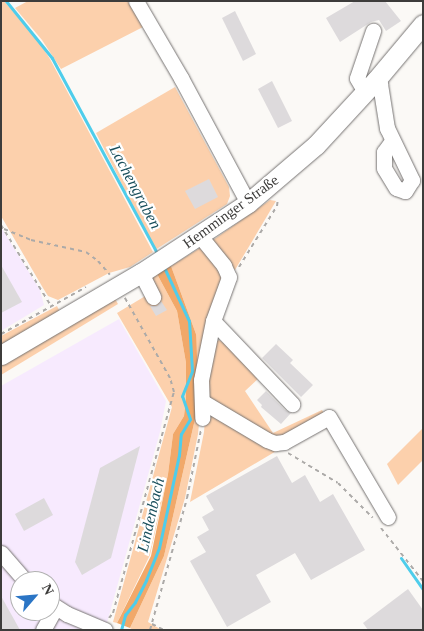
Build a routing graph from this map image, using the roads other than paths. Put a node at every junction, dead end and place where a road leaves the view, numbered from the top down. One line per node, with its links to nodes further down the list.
1 (136, 1): 6 (street)
2 (423, 24): 4 (main road, Hemminger Straße)
3 (372, 31): 4 (street)
4 (370, 86): 5 (street); 6 (main road, Hemminger Straße)
5 (392, 141)
6 (248, 203): 7 (main road, Hemminger Straße)
7 (200, 236): 8 (main road, Hemminger Straße); 10 (street)
8 (145, 271): 9 (street); 11 (main road, Hemminger Straße)
9 (153, 297)
10 (214, 321): 12 (street); 13 (street)
11 (1, 355)
12 (203, 402): 14 (street); 15 (street)
13 (292, 404)
14 (202, 418)
15 (380, 521)
16 (1, 553): 17 (street)
17 (16, 571)
18 (60, 608): 19 (street)
19 (105, 630)

